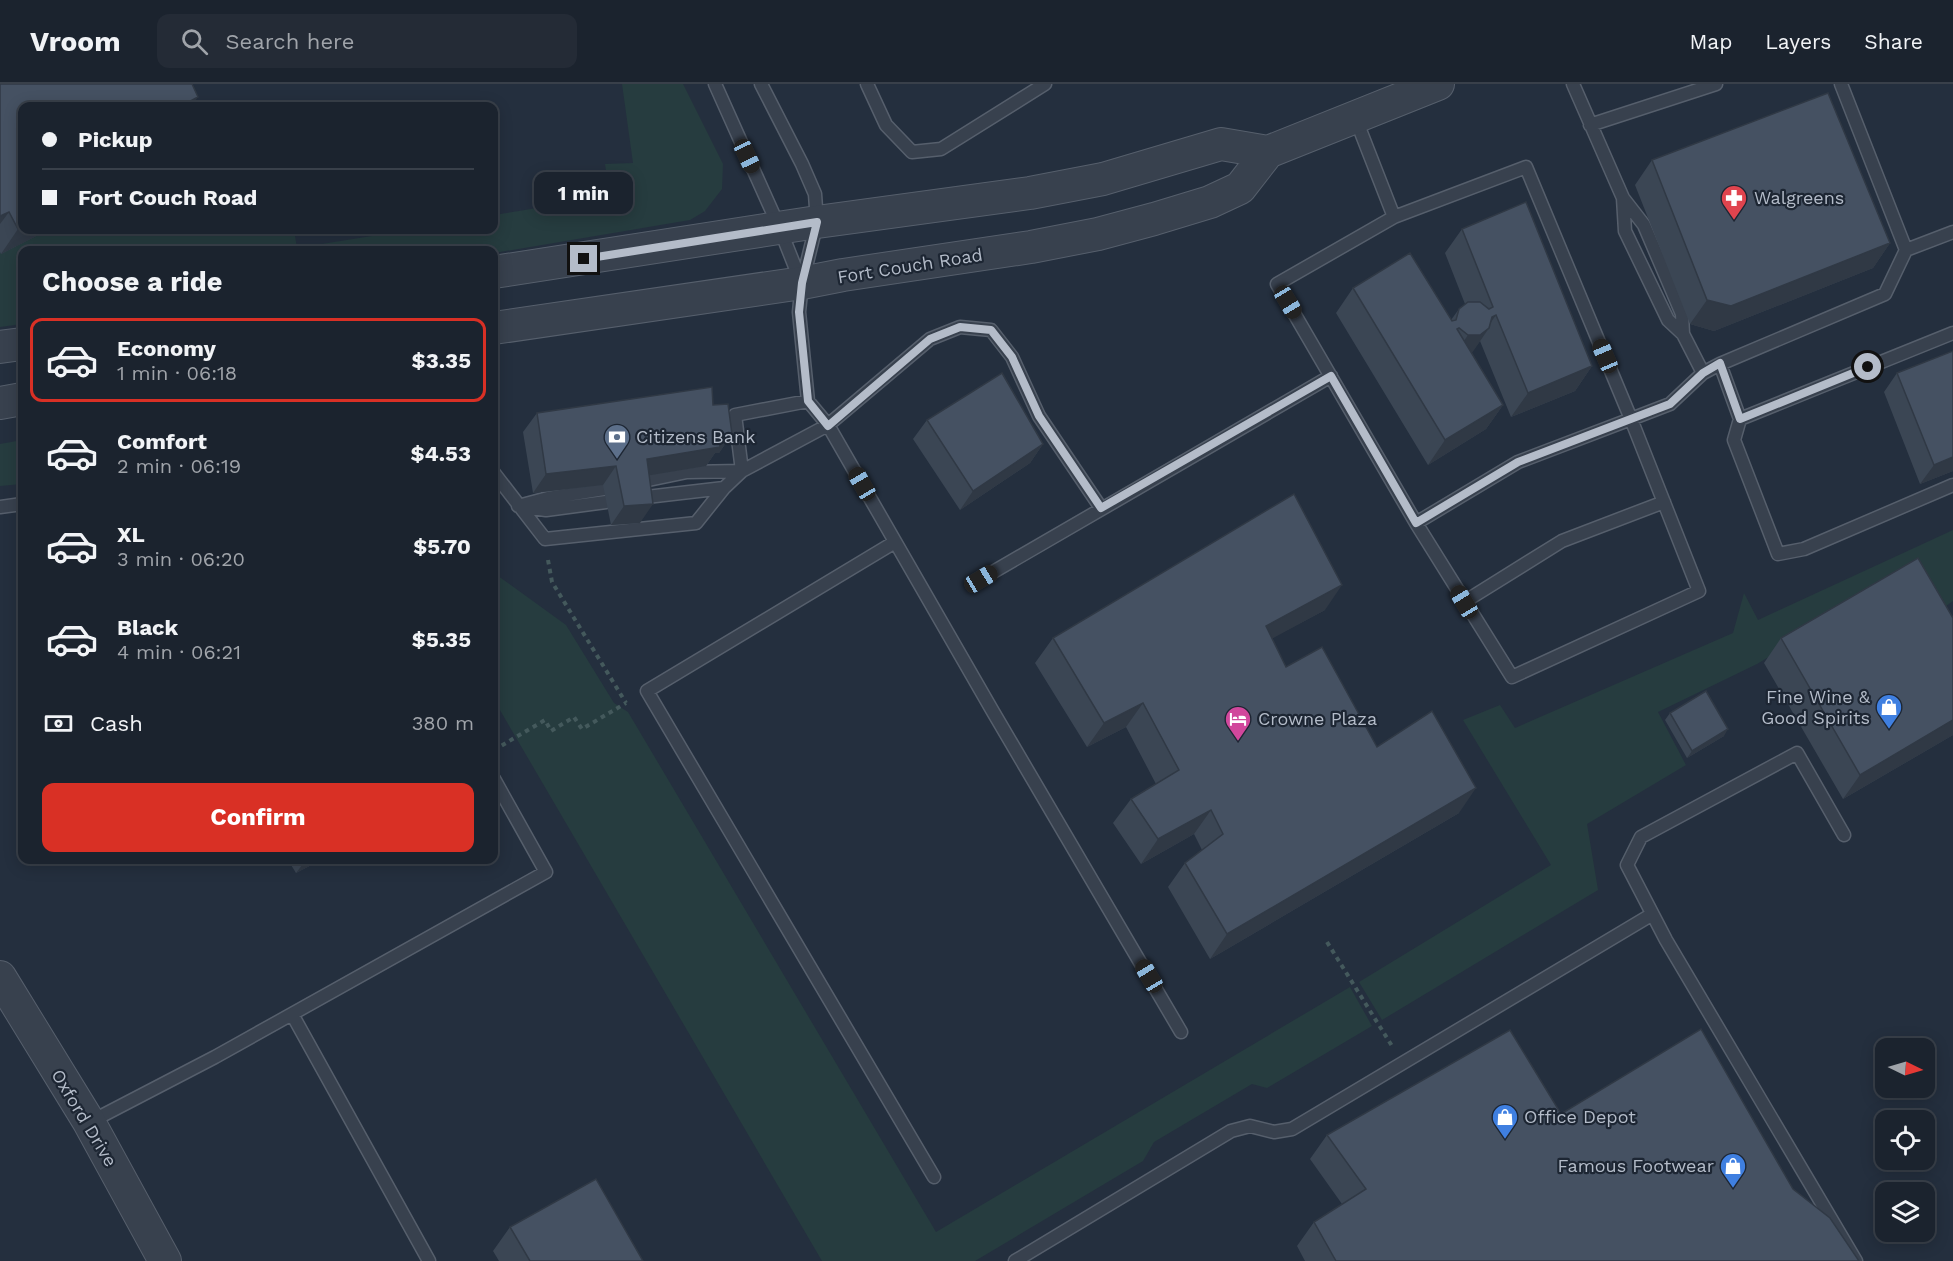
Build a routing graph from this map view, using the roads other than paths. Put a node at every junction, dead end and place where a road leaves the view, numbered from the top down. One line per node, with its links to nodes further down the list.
1 (715, 84): 15 (lane)
2 (761, 84): 14 (lane)
3 (867, 84): 4 (lane)
4 (1045, 84)
5 (1438, 84): 9 (street)
6 (1573, 84): 10 (lane)
7 (1716, 84): 10 (lane)
8 (1841, 84): 17 (lane)
9 (1355, 117): 11 (street); 13 (lane)
10 (1590, 125): 12 (lane)
11 (1268, 152): 14 (street); 19 (street, Fort Couch Road)
12 (1623, 198): 22 (lane); 22 (lane)
13 (1394, 217): 27 (lane); 31 (lane)
14 (817, 222): 15 (street); 19 (lane)
15 (780, 229): 18 (street); 19 (lane)
16 (1953, 232): 17 (lane)
17 (1906, 250): 25 (lane)
18 (498, 271)
19 (802, 283): 20 (street, Fort Couch Road); 29 (lane)
20 (498, 327)
21 (1953, 333): 32 (lane)
22 (1683, 334): 26 (lane)
23 (18, 345): 24 (street)
24 (0, 347)
25 (1720, 363): 26 (lane); 32 (lane)
26 (1703, 373): 31 (lane)
27 (1331, 376): 46 (lane); 47 (lane)
28 (18, 400): 30 (street)
29 (808, 401): 33 (lane); 34 (lane)
30 (0, 403)
31 (1631, 419): 42 (lane); 47 (lane)
32 (1740, 419): 37 (lane)
33 (828, 426): 34 (lane); 46 (lane); 48 (lane)
34 (742, 471): 36 (lane); 38 (lane)
35 (498, 478): 44 (lane)
36 (633, 483)
37 (1953, 485)
38 (724, 488): 40 (lane); 44 (lane)
39 (604, 489): 44 (lane)
40 (636, 498)
41 (606, 502): 44 (lane)
42 (1664, 502): 50 (lane); 50 (lane)
43 (18, 505): 45 (lane)
44 (518, 506)
45 (0, 507)
46 (1101, 508): 49 (lane)
47 (1416, 523): 50 (lane)
48 (895, 542): 56 (lane); 58 (lane)
49 (981, 579)
50 (1464, 602)
51 (498, 786): 55 (lane)
52 (1844, 835): 53 (lane)
53 (1651, 915): 61 (lane); 62 (lane)
54 (0, 977): 57 (street, Oxford Drive)
55 (291, 1014): 57 (lane); 60 (lane)
56 (1181, 1032)
57 (89, 1122): 59 (street, Oxford Drive)
58 (934, 1177)
59 (165, 1261)
60 (429, 1261)
61 (1015, 1261)
62 (1856, 1261)

